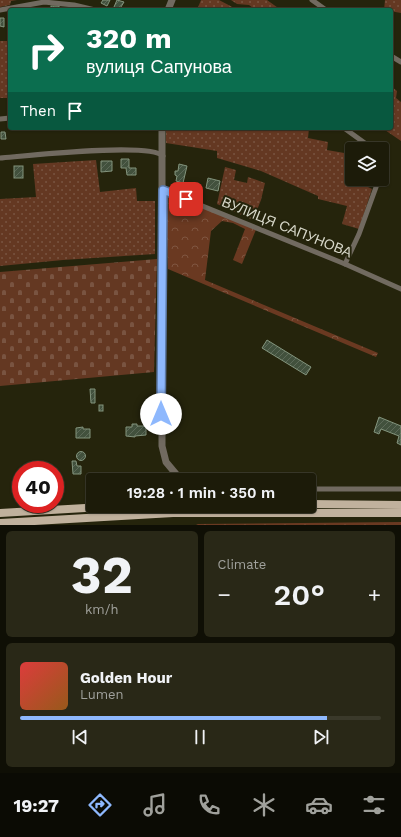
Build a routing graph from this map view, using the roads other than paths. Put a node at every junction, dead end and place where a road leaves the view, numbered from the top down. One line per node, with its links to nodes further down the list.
1 (312, 0): 4 (street)
2 (11, 8): 3 (street)
3 (86, 8)
4 (323, 8)
5 (162, 130): 8 (street)
6 (347, 130): 7 (street)
7 (363, 142)
8 (163, 156): 9 (street); 11 (street)
9 (0, 158)
10 (376, 186): 12 (street)
11 (163, 190): 12 (street, ВУЛИЦЯ САПУНОВА); 14 (street)
12 (345, 264): 13 (street, ВУЛИЦЯ САПУНОВА)
13 (401, 289)
14 (175, 473)
15 (316, 489): 16 (street)
16 (401, 489)
17 (316, 504): 18 (main road)
18 (401, 505)
19 (86, 508): 20 (main road)
20 (0, 513)
21 (401, 513): 22 (main road)
22 (0, 523)

